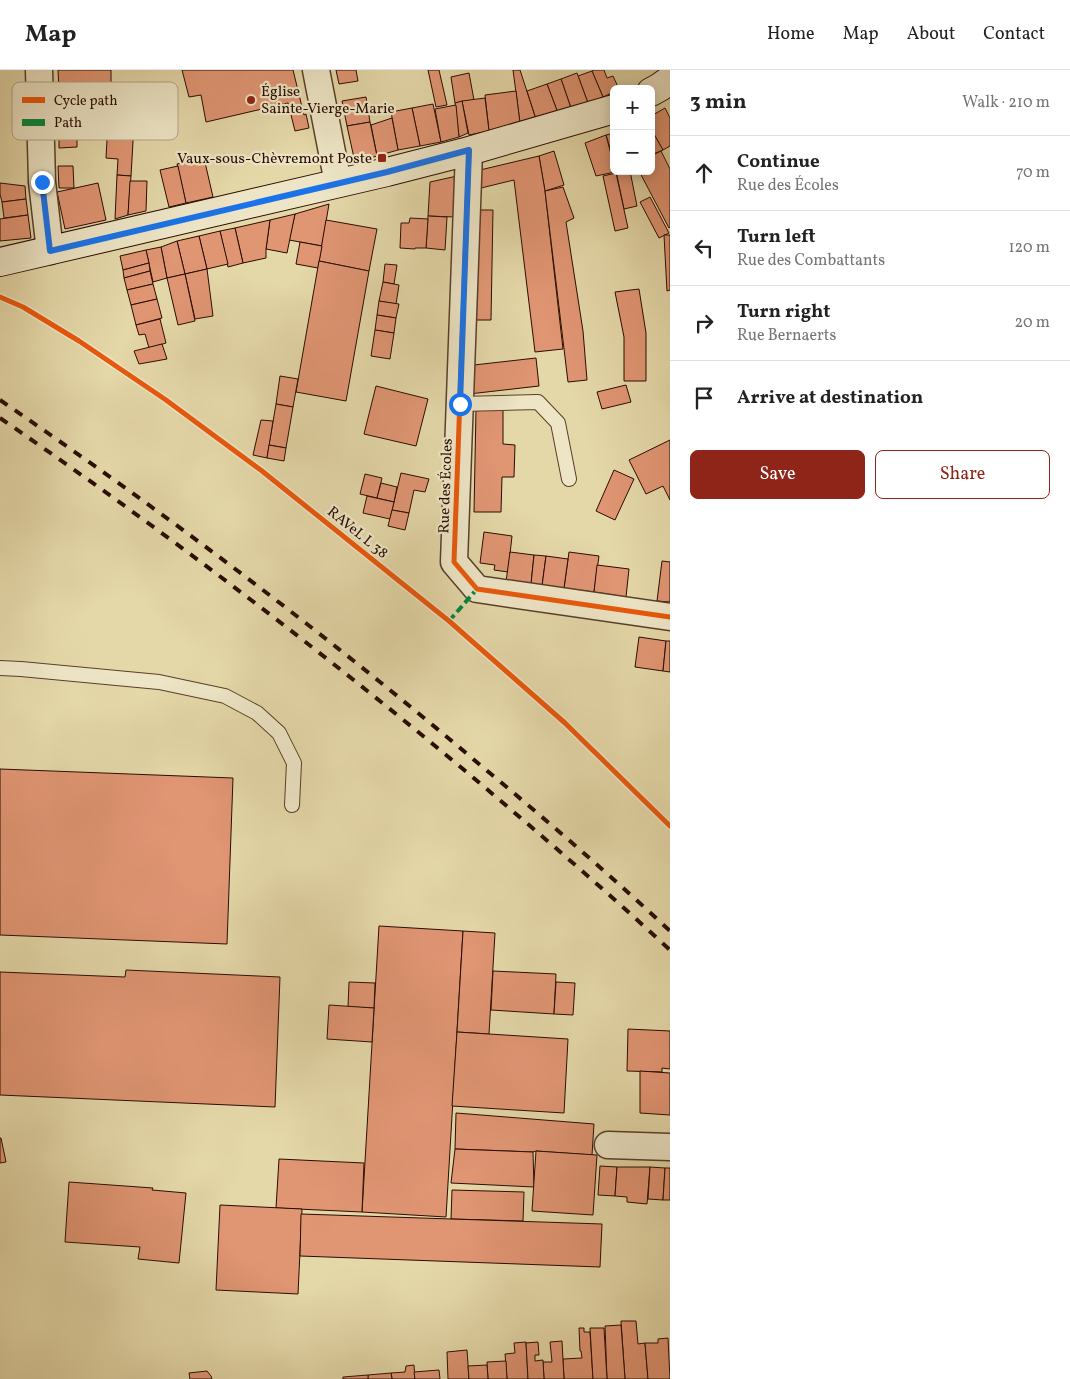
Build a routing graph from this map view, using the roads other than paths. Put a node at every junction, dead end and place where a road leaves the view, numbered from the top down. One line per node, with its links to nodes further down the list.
1 (316, 70): 7 (street)
2 (670, 80): 3 (main road)
3 (655, 90)
4 (610, 110): 6 (main road)
5 (41, 140): 8 (street)
6 (469, 150): 7 (main road); 10 (street, Rue des Écoles)
7 (338, 183): 8 (main road)
8 (50, 251): 9 (main road)
9 (0, 262)
10 (460, 404): 11 (lane); 12 (street, Rue des Écoles)
11 (569, 479)
12 (670, 616)
13 (0, 668): 14 (lane)
14 (292, 805)
15 (608, 1145): 16 (street)
16 (670, 1148)

